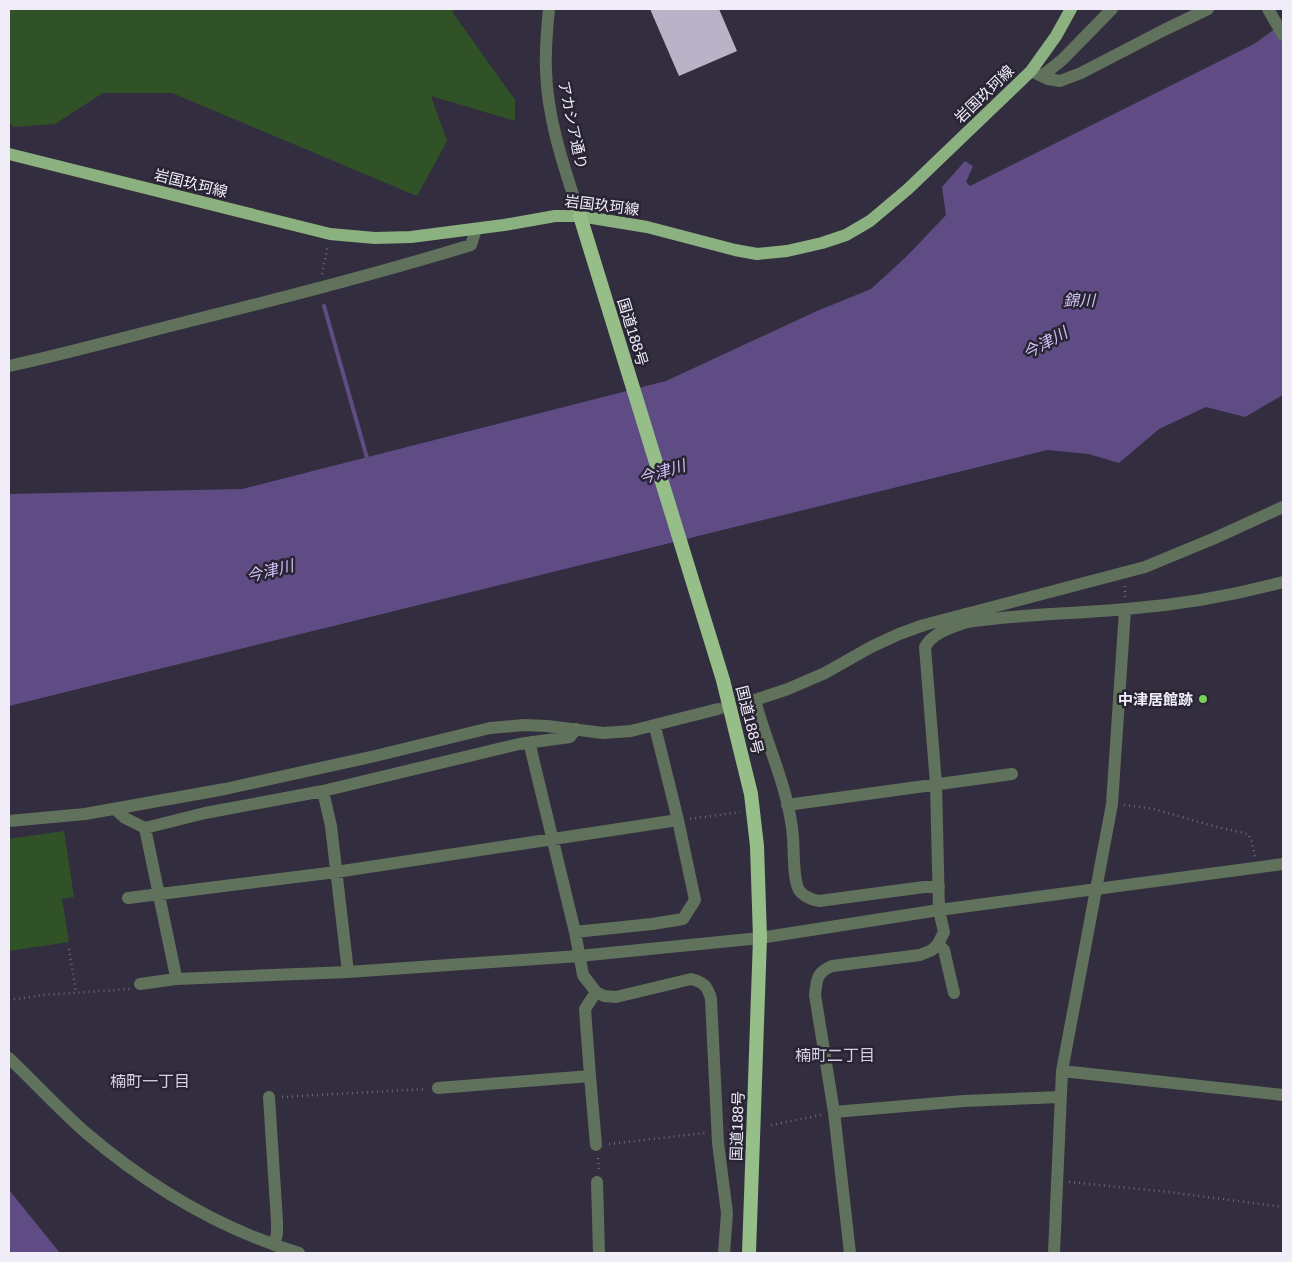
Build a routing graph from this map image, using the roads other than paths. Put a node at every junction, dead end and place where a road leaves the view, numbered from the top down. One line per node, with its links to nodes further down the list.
1 (549, 9): 9 (street, アカシア通り)
2 (1071, 9): 7 (main road, 岩国玖珂線)
3 (1112, 9): 7 (street)
4 (1208, 9): 7 (street)
5 (1268, 9): 6 (street)
6 (1283, 35)
7 (1037, 73): 9 (main road, 岩国玖珂線)
8 (9, 154): 10 (main road, 岩国玖珂線)
9 (580, 216): 10 (main road, 岩国玖珂線); 37 (highway, 国道188号)
10 (476, 229): 11 (street)
11 (9, 366)
12 (1283, 507): 15 (street)
13 (1283, 582): 14 (street)
14 (1125, 610): 15 (street); 32 (street)
15 (966, 618): 21 (street); 23 (street)
16 (718, 709): 17 (street)
17 (655, 726): 18 (street); 25 (street)
18 (576, 730): 19 (street); 24 (street)
19 (531, 742): 22 (street); 28 (street)
20 (1012, 774): 21 (street)
21 (936, 784): 23 (street); 31 (street)
22 (323, 791): 27 (street); 30 (street)
23 (788, 806): 31 (street)
24 (115, 809): 26 (street); 27 (street)
25 (678, 820): 28 (street); 36 (street)
26 (9, 821)
27 (145, 828): 33 (street)
28 (552, 839): 30 (street); 36 (street)
29 (1283, 864): 32 (street)
30 (336, 872): 33 (street); 40 (street)
31 (940, 886): 35 (street)
32 (1095, 889): 35 (street); 46 (street)
33 (158, 894): 34 (street); 41 (street)
34 (128, 898)
35 (939, 910): 37 (street); 38 (street)
36 (575, 932): 39 (street)
37 (760, 938): 39 (street); 59 (highway, 国道188号)
38 (938, 944): 44 (street); 52 (street)
39 (579, 956): 40 (street); 43 (street)
40 (348, 972): 41 (street)
41 (176, 979): 42 (street)
42 (140, 984)
43 (596, 992): 47 (street); 58 (street)
44 (954, 993)
45 (9, 1058): 55 (street)
46 (1062, 1071): 49 (street); 51 (street)
47 (590, 1076): 48 (street); 53 (street)
48 (438, 1088)
49 (1283, 1095)
50 (269, 1097): 55 (street)
51 (1060, 1097): 52 (street); 61 (street)
52 (834, 1112): 60 (street)
53 (596, 1145)
54 (597, 1182): 57 (street)
55 (274, 1245): 56 (street)
56 (299, 1253)
57 (599, 1253)
58 (724, 1253)
59 (749, 1253)
60 (850, 1253)
61 (1054, 1253)

